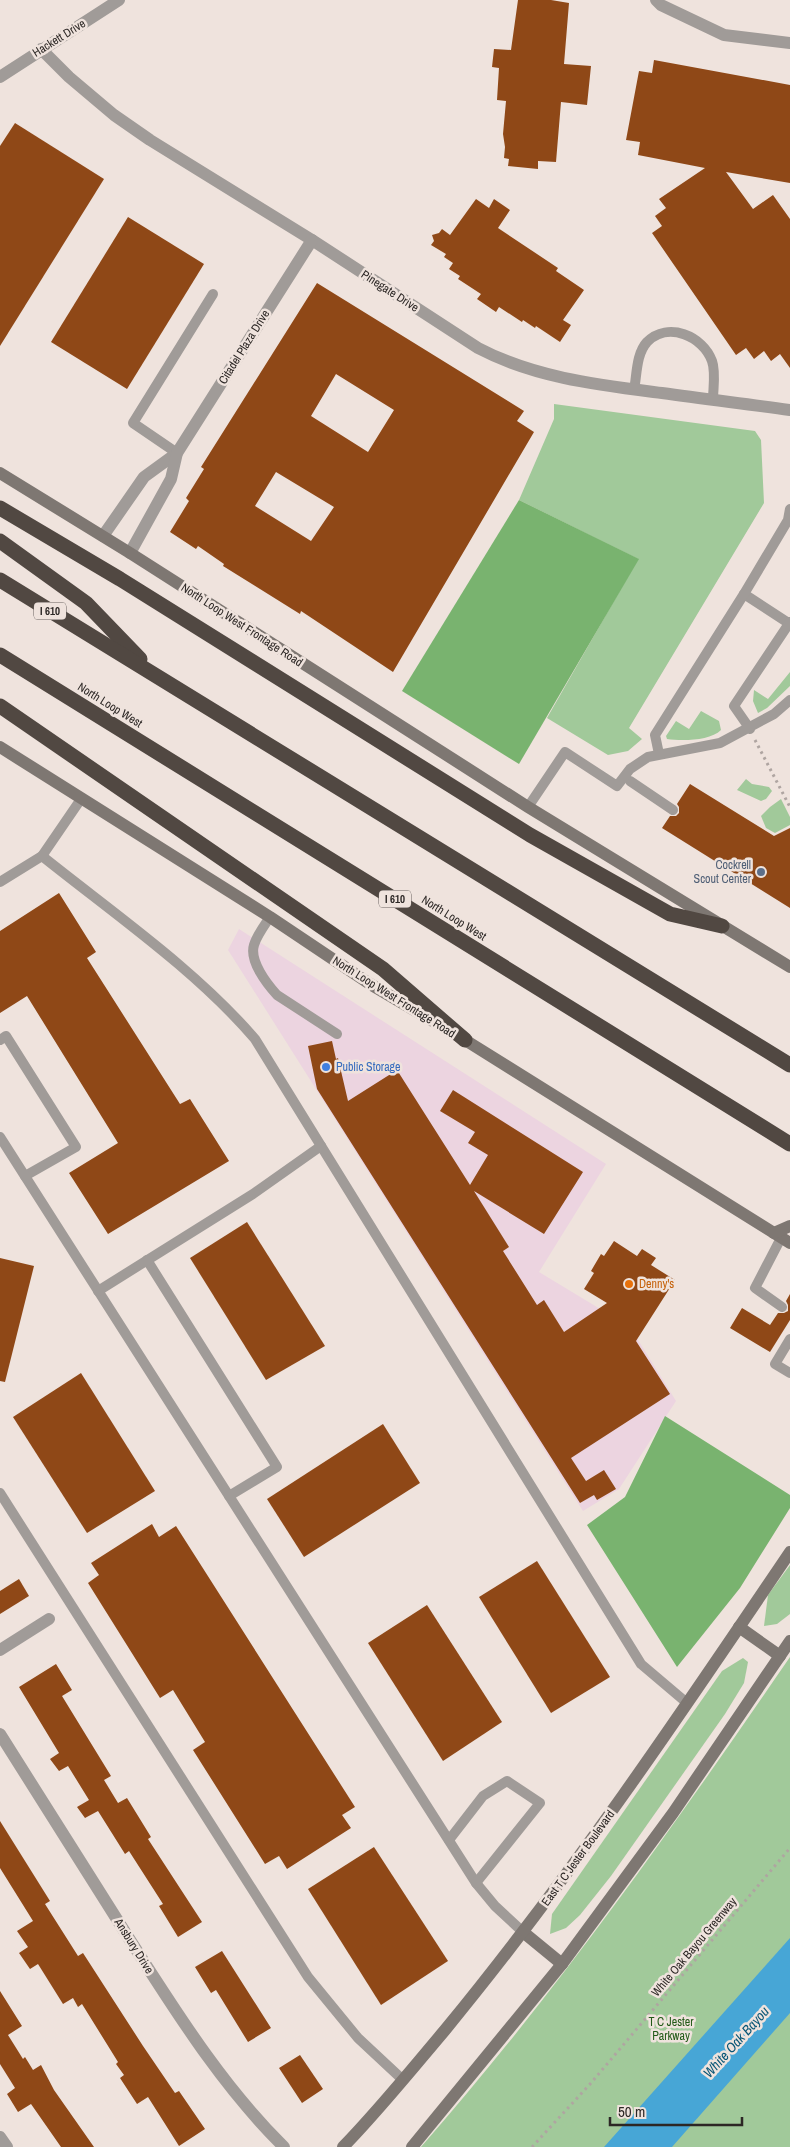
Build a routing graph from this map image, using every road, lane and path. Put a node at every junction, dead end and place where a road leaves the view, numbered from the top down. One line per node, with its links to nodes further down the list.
1 (119, 0): 4 (street, Hackett Drive)
2 (656, 0): 3 (street)
3 (790, 43)
4 (41, 49): 5 (street, Hackett Drive); 6 (street, Pinegate Drive)
5 (0, 77)
6 (312, 240): 8 (street, Pinegate Drive); 11 (street, Citadel Plaza Drive)
7 (213, 294): 11 (lane)
8 (634, 390): 9 (street, Pinegate Drive); 9 (lane)
9 (713, 400): 10 (street, Pinegate Drive)
10 (790, 410)
11 (176, 453): 15 (street, Citadel Plaza Drive); 17 (street, Citadel Plaza Drive)
12 (0, 472): 15 (main road, North Loop West Frontage Road)
13 (0, 508): 36 (highway)
14 (790, 509): 19 (lane)
15 (103, 536): 17 (main road, North Loop West Frontage Road)
16 (0, 541): 22 (highway)
17 (130, 553): 30 (main road, North Loop West Frontage Road)
18 (0, 580): 22 (highway, I 610)
19 (744, 594): 20 (lane); 27 (lane)
20 (790, 623): 25 (lane)
21 (0, 655): 43 (highway, North Loop West / I 610)
22 (154, 673): 41 (highway, I 610)
23 (790, 700): 25 (lane)
24 (0, 706): 40 (highway)
25 (750, 729): 27 (lane); 31 (path)
26 (0, 748): 29 (main road, North Loop West Frontage Road)
27 (658, 754): 30 (lane)
28 (630, 781): 32 (lane)
29 (81, 799): 33 (lane); 35 (main road, North Loop West Frontage Road)
30 (528, 807): 36 (main road, North Loop West Frontage Road)
31 (790, 807)
32 (673, 810)
33 (42, 856): 34 (lane); 44 (lane)
34 (0, 882)
35 (270, 917): 38 (lane); 40 (main road, North Loop West Frontage Road)
36 (722, 926): 37 (main road, North Loop West Frontage Road)
37 (790, 967)
38 (337, 1034)
39 (0, 1040): 45 (lane)
40 (465, 1040): 47 (main road, North Loop West Frontage Road)
41 (790, 1065)
42 (0, 1137): 45 (lane)
43 (790, 1144)
44 (321, 1146): 48 (lane); 61 (lane)
45 (25, 1176): 49 (lane)
46 (790, 1226): 47 (main road)
47 (782, 1238): 50 (lane)
48 (147, 1260): 49 (lane); 54 (lane)
49 (98, 1291): 54 (lane)
50 (782, 1307)
51 (790, 1339): 52 (lane)
52 (790, 1373)
53 (0, 1493): 68 (lane)
54 (229, 1496): 63 (lane)
55 (790, 1552): 57 (main road, East T C Jester Boulevard)
56 (49, 1619): 59 (street)
57 (739, 1628): 60 (main road); 61 (main road, East T C Jester Boulevard)
58 (790, 1641): 60 (main road)
59 (0, 1650)
60 (780, 1656): 67 (main road)
61 (687, 1703): 66 (main road, East T C Jester Boulevard)
62 (0, 1734): 71 (street, Ansbury Drive)
63 (449, 1840): 65 (lane); 65 (lane)
64 (790, 1848): 74 (path, White Oak Bayou Greenway)
65 (476, 1883): 66 (lane)
66 (523, 1932): 67 (main road); 68 (main road, East T C Jester Boulevard)
67 (562, 1964): 73 (main road)
68 (402, 2080): 72 (main road, East T C Jester Boulevard)
69 (0, 2137): 70 (street)
70 (7, 2147)
71 (284, 2147)
72 (344, 2147)
73 (412, 2147)
74 (532, 2147)

